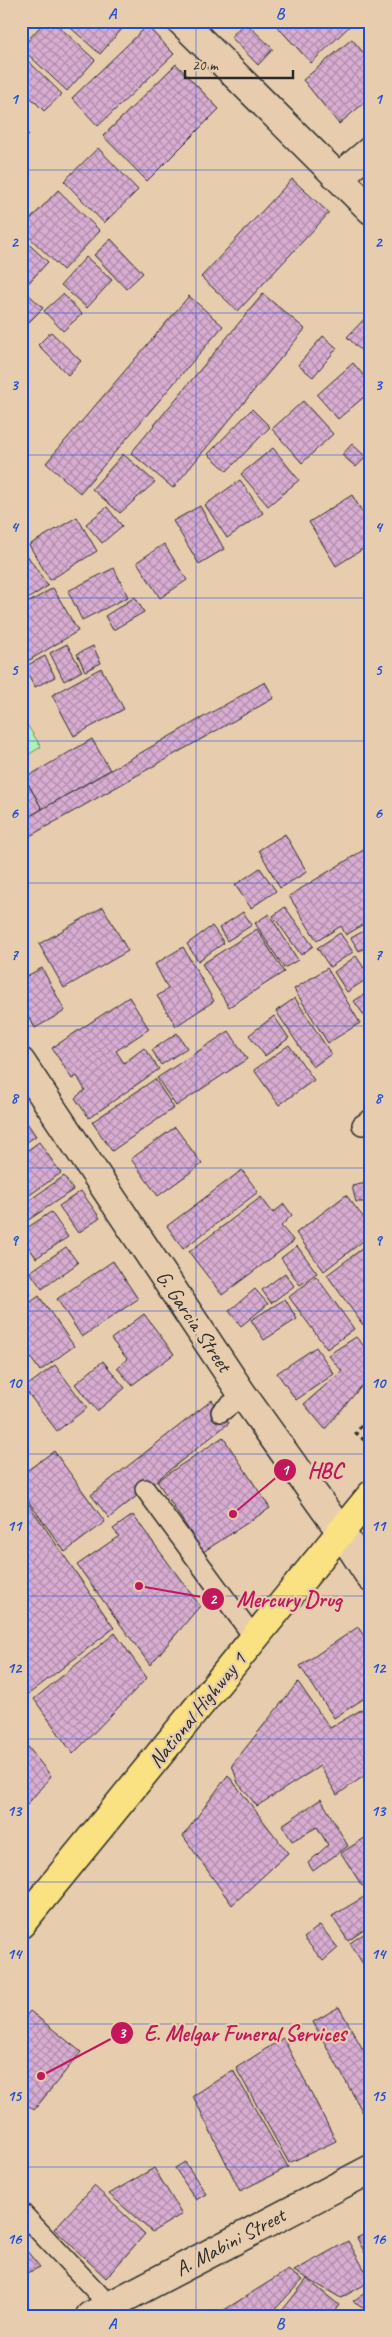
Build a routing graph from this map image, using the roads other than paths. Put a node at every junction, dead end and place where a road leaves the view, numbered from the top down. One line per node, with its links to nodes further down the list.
1 (181, 21): 3 (street)
2 (371, 150): 3 (street)
3 (339, 177): 4 (street)
4 (371, 210)
5 (21, 1062): 6 (street, G. Garcia Street)
6 (243, 1395): 7 (lane); 10 (street, G. Garcia Street)
7 (221, 1412)
8 (145, 1489): 12 (lane)
9 (371, 1495): 10 (highway, National Highway 1)
10 (341, 1532): 11 (street, G. Garcia Street); 12 (highway, National Highway 1)
11 (371, 1578)
12 (255, 1639): 13 (highway, National Highway 1)
13 (21, 1924)
14 (371, 2169): 16 (street, A. Mabini Street)
15 (21, 2212): 16 (lane)
16 (107, 2312)

